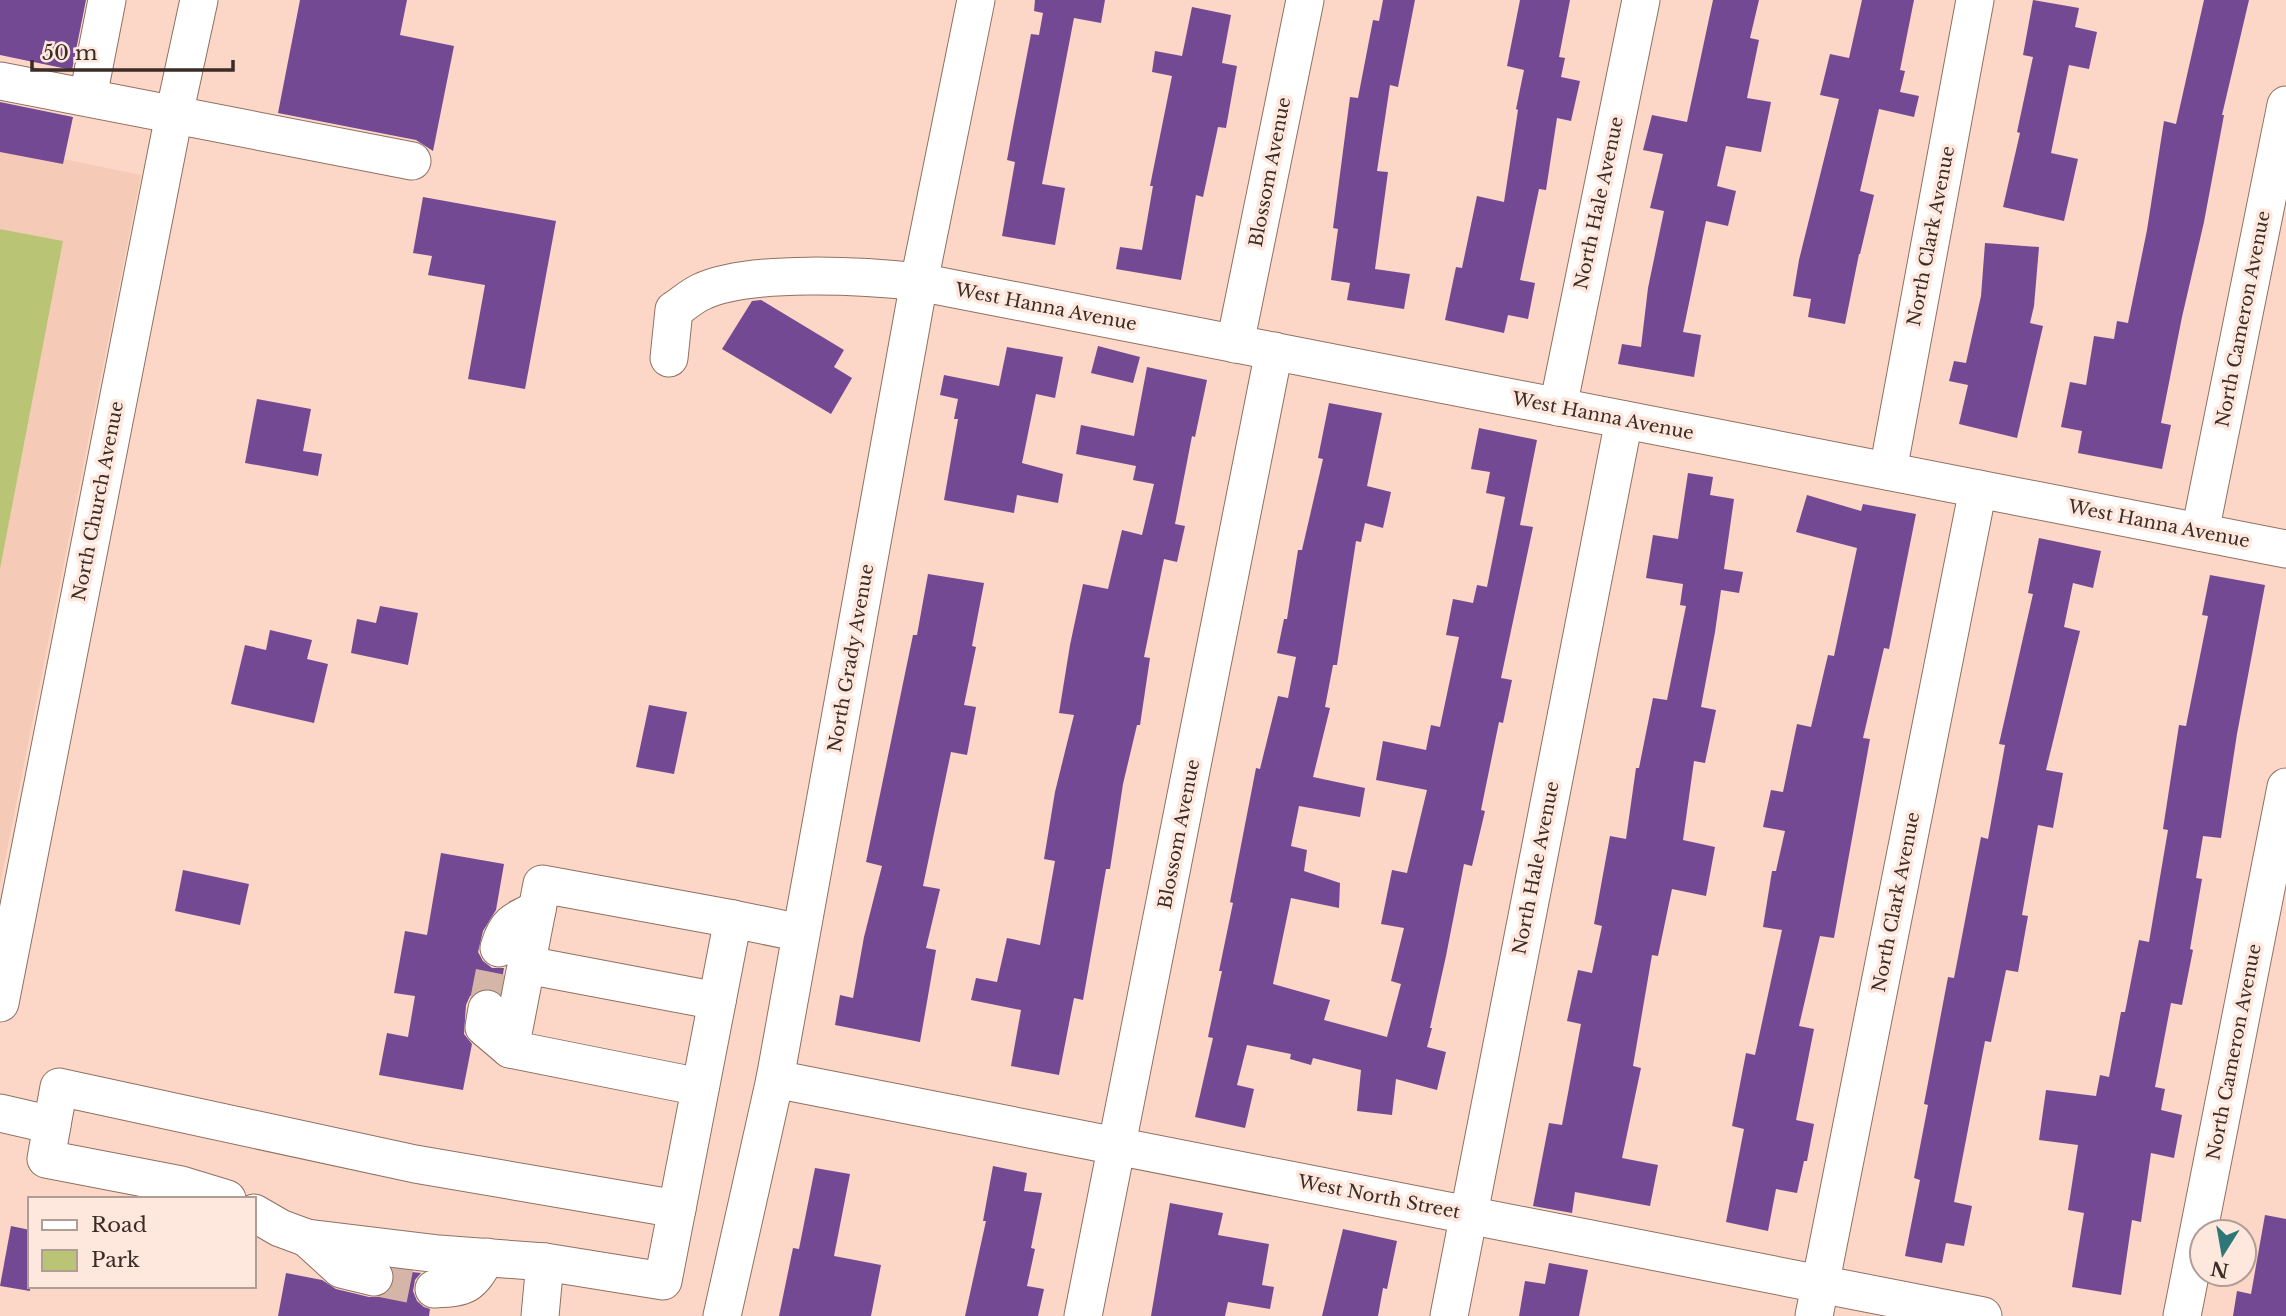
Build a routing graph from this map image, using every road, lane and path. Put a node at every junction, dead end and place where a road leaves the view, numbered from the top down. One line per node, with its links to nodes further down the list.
1 (107, 0): 8 (street)
2 (199, 0): 10 (street, North Church Avenue)
3 (976, 0): 12 (street, North Grady Avenue)
4 (1305, 0): 13 (street, Blossom Avenue)
5 (1641, 0): 16 (street, North Hale Avenue)
6 (1975, 0): 18 (street, North Clark Avenue)
7 (0, 81): 8 (street)
8 (88, 97): 10 (street)
9 (2286, 105): 20 (street, North Cameron Avenue)
10 (174, 115): 11 (street); 27 (street, North Church Avenue)
11 (412, 161)
12 (919, 282): 13 (street, West Hanna Avenue); 15 (street, West Hanna Avenue); 24 (street, North Grady Avenue)
13 (1236, 344): 14 (street, West Hanna Avenue)
14 (1274, 351): 16 (street, West Hanna Avenue); 34 (street, Blossom Avenue)
15 (669, 358)
16 (1558, 407): 17 (street, West Hanna Avenue)
17 (1624, 420): 18 (street, West Hanna Avenue); 38 (street, North Hale Avenue)
18 (1888, 471): 19 (street, West Hanna Avenue)
19 (1978, 489): 20 (street, West Hanna Avenue); 44 (street, North Clark Avenue)
20 (2200, 532): 21 (street, West Hanna Avenue)
21 (2286, 549)
22 (2286, 787): 50 (street, North Cameron Avenue)
23 (733, 919): 24 (street); 25 (street); 26 (street)
24 (801, 933): 30 (street, North Grady Avenue)
25 (513, 957): 26 (street); 29 (street)
26 (718, 1001): 31 (street)
27 (0, 1003)
28 (487, 1009): 29 (street)
29 (510, 1049): 31 (street)
30 (775, 1079): 34 (street, West North Street); 46 (street, North Grady Avenue)
31 (700, 1087): 36 (street)
32 (0, 1113): 33 (street)
33 (52, 1125): 35 (street); 36 (street)
34 (1117, 1146): 38 (street, West North Street); 47 (street, Blossom Avenue)
35 (220, 1197)
36 (677, 1209): 41 (street)
37 (256, 1214): 39 (street)
38 (1468, 1215): 44 (street, West North Street); 48 (street, North Hale Avenue)
39 (307, 1238): 40 (street); 42 (street)
40 (487, 1257): 41 (street); 43 (street)
41 (545, 1262): 45 (street)
42 (374, 1278)
43 (434, 1290)
44 (1818, 1300): 49 (street, West North Street)
45 (540, 1316)
46 (722, 1316)
47 (1083, 1316)
48 (1449, 1316)
49 (1983, 1316)
50 (2182, 1316)

